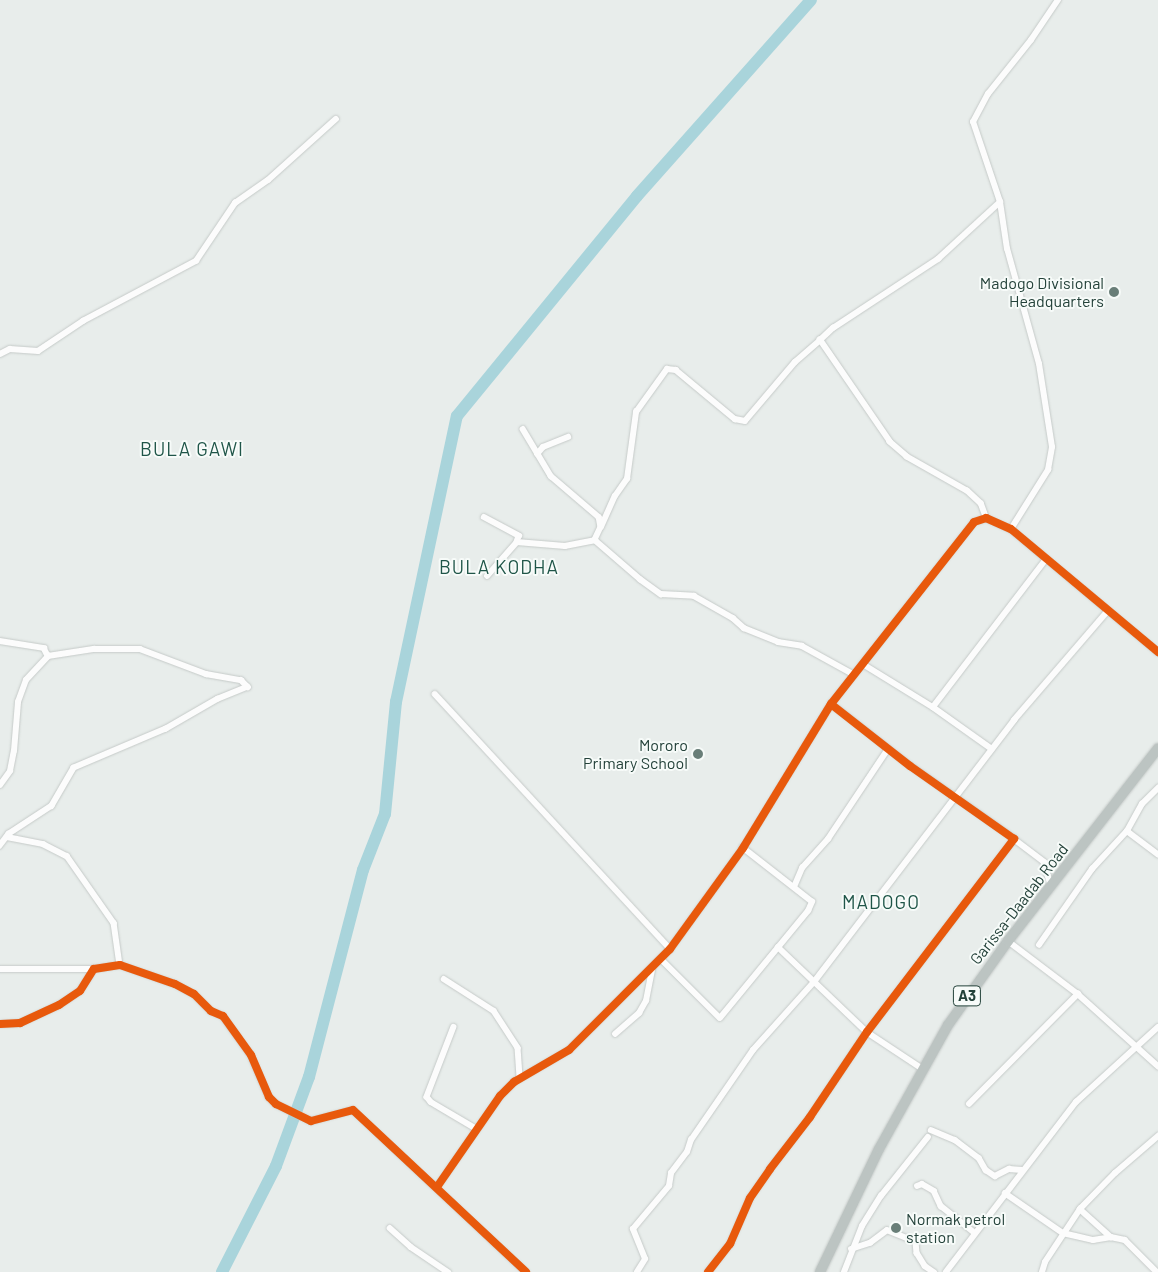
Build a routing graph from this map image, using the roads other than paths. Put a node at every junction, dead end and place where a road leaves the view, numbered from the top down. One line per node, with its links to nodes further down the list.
1 (1058, 0): 3 (street)
2 (336, 119): 5 (street)
3 (1000, 202): 4 (street); 12 (street)
4 (820, 340): 10 (street); 11 (street)
5 (0, 354)
6 (523, 429): 8 (street)
7 (568, 437): 8 (street)
8 (537, 454): 11 (street)
9 (484, 517): 14 (street)
10 (986, 518): 12 (street); 21 (street)
11 (601, 527): 13 (street)
12 (1011, 530): 15 (street)
13 (595, 540): 14 (street); 22 (street)
14 (517, 542): 16 (street)
15 (1046, 559): 17 (street); 25 (street)
16 (487, 576)
17 (1107, 612): 19 (street); 28 (street)
18 (0, 641): 20 (street)
19 (1158, 652)
20 (48, 656): 29 (street); 33 (street)
21 (863, 664): 22 (street); 25 (street)
22 (853, 674): 24 (street)
23 (435, 694): 43 (street)
24 (831, 704): 27 (street); 36 (street)
25 (933, 706): 28 (street)
26 (1158, 748): 38 (highway, Garissa-Daadab Road / A3)
27 (888, 749): 31 (street); 39 (street)
28 (992, 749): 31 (street)
29 (0, 785)
30 (1158, 788): 32 (street)
31 (954, 798): 34 (street); 50 (street)
32 (1127, 831): 37 (street); 41 (street)
33 (7, 837): 35 (street); 45 (street)
34 (1014, 839): 38 (street); 55 (street)
35 (0, 846)
36 (742, 848): 39 (street); 43 (street)
37 (1158, 854)
38 (1052, 885): 40 (highway, Garissa-Daadab Road / A3)
39 (794, 887): 42 (street)
40 (1008, 941): 51 (street); 59 (highway, Garissa-Daadab Road / A3)
41 (1039, 946)
42 (778, 947): 44 (street); 50 (street)
43 (670, 949): 44 (street)
44 (661, 959): 48 (street)
45 (120, 965): 47 (street); 68 (street)
46 (0, 969): 47 (street)
47 (94, 969): 52 (street)
48 (652, 969): 56 (street); 60 (street)
49 (444, 979): 60 (street)
50 (814, 982): 55 (street); 78 (street)
51 (1078, 994): 57 (street); 61 (street)
52 (0, 1024)
53 (454, 1027): 62 (street)
54 (1158, 1027): 57 (street)
55 (868, 1032): 59 (street); 79 (street)
56 (615, 1034)
57 (1138, 1046): 58 (street); 66 (street)
58 (1158, 1066)
59 (923, 1069): 80 (highway, Garissa-Daadab Road / A3)
60 (520, 1078): 62 (street)
61 (969, 1104)
62 (475, 1128): 68 (street)
63 (930, 1130): 66 (street)
64 (1158, 1136): 70 (street)
65 (928, 1137): 75 (street)
66 (1022, 1170): 69 (street)
67 (917, 1186): 72 (street)
68 (436, 1187): 77 (street)
69 (1005, 1193): 72 (street); 73 (street)
70 (1080, 1209): 73 (street); 74 (street)
71 (390, 1228): 76 (street)
72 (975, 1233): 83 (street)
73 (1063, 1233): 74 (street); 84 (street)
74 (1111, 1237): 85 (street)
75 (851, 1249): 81 (street); 82 (street)
76 (448, 1272)
77 (526, 1272)
78 (637, 1272)
79 (708, 1272)
80 (820, 1272)
81 (844, 1272)
82 (934, 1272)
83 (946, 1272)
84 (1042, 1272)
85 (1157, 1272)

